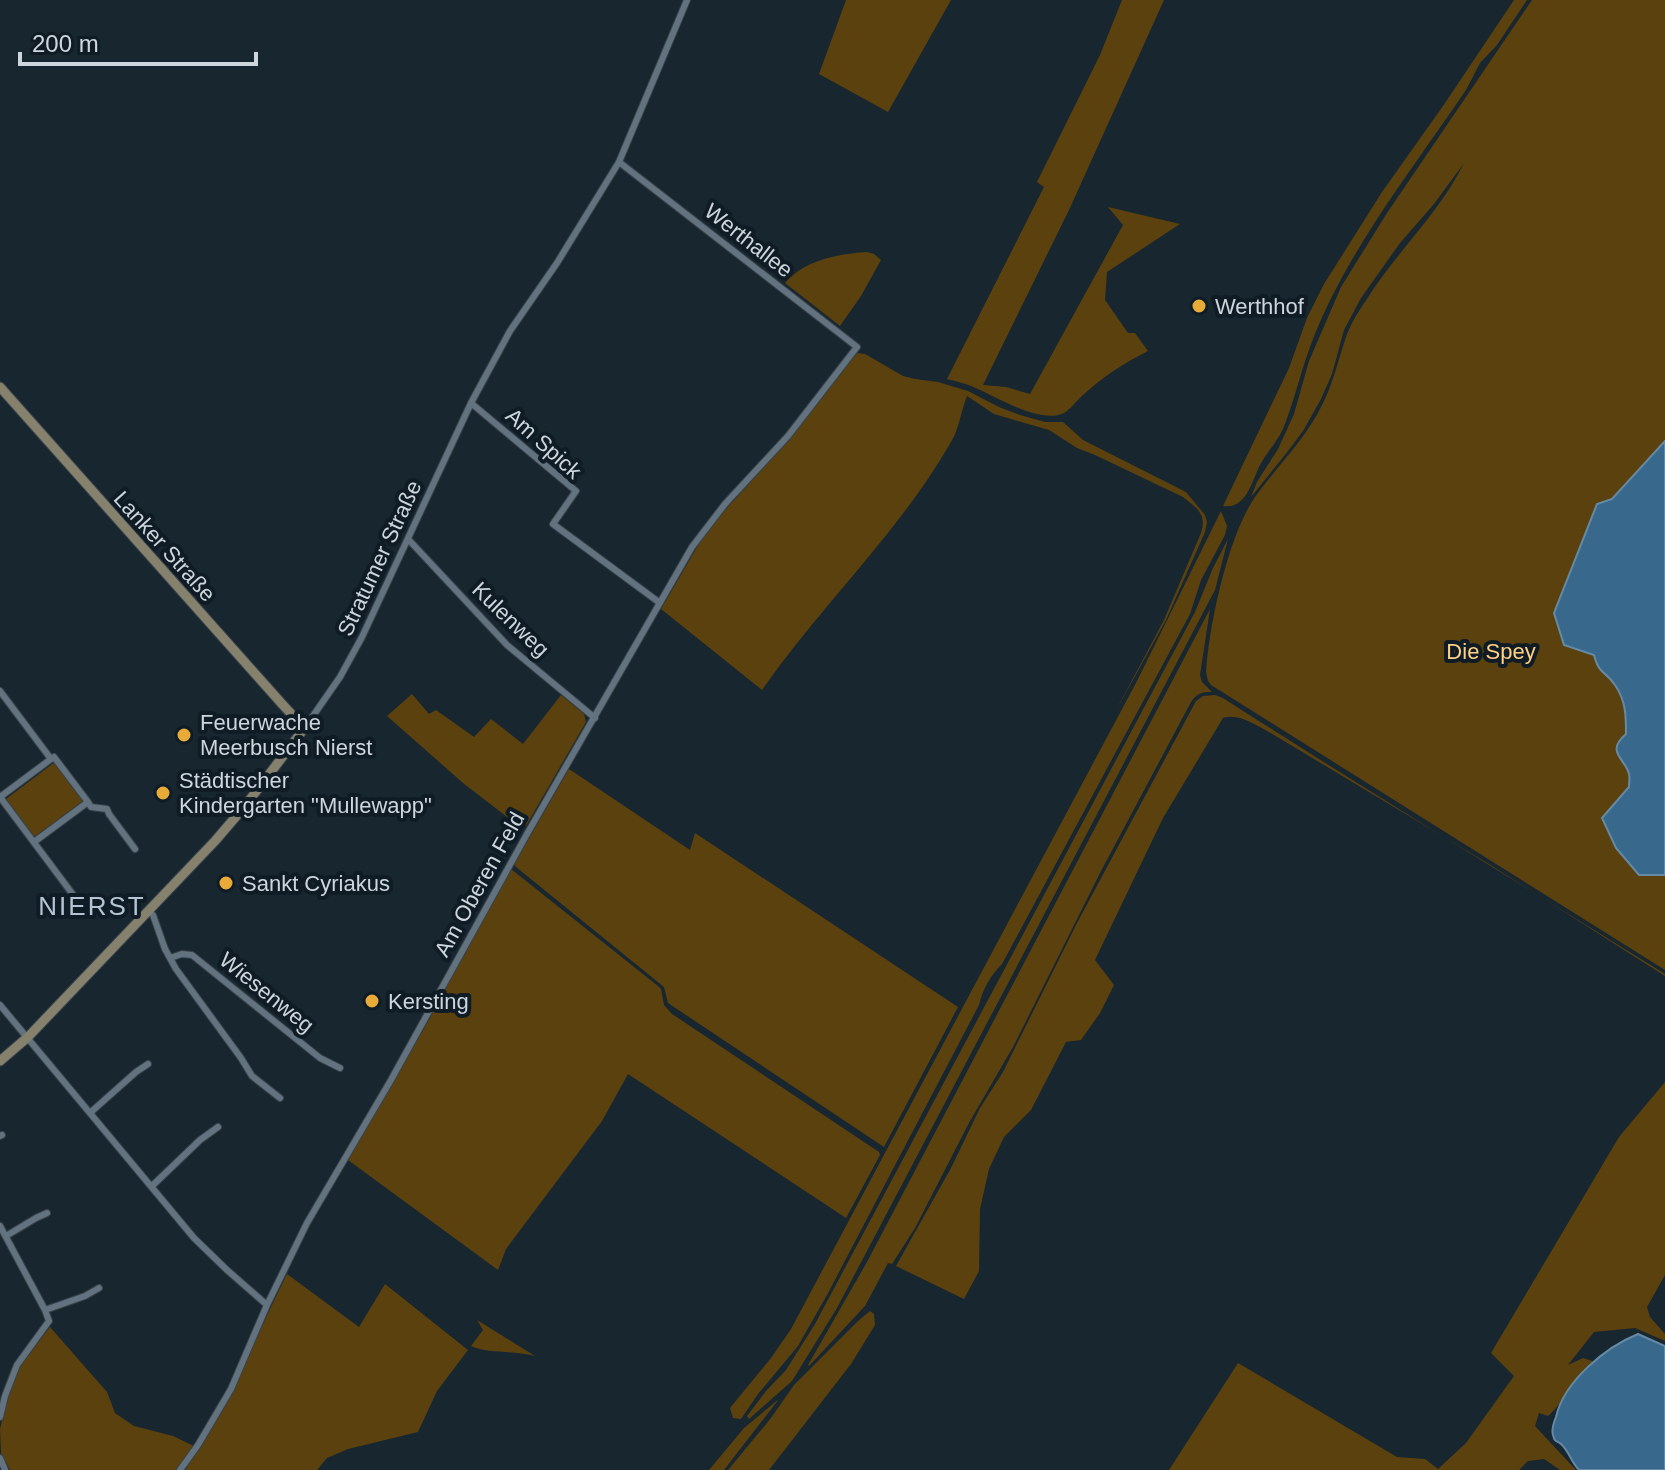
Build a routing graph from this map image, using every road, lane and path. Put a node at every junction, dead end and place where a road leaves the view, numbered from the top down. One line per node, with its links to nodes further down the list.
1 (687, 0): 2 (street, Stratumer Straße)
2 (619, 162): 3 (street, Werthallee); 5 (street, Stratumer Straße)
3 (857, 347): 7 (street, Am Oberen Feld)
4 (0, 387): 10 (street, Lanker Straße)
5 (471, 403): 6 (street, Stratumer Straße); 7 (street, Am Spick)
6 (408, 539): 9 (street, Kulenweg); 10 (street, Stratumer Straße)
7 (660, 603): 9 (street, Am Oberen Feld)
8 (0, 691): 11 (street)
9 (595, 718): 32 (street, Am Oberen Feld)
10 (306, 726): 17 (street, Stratumer Straße)
11 (51, 759): 12 (street); 13 (street)
12 (0, 797): 14 (street)
13 (88, 802): 14 (street); 15 (street)
14 (34, 842): 16 (street)
15 (135, 849)
16 (74, 896)
17 (149, 911): 18 (street, Wiesenweg); 20 (street, Stratumer Straße)
18 (170, 958): 23 (street, Wiesenweg); 24 (street, Wiesenweg)
19 (0, 1005): 20 (street)
20 (28, 1037): 21 (street, Stratumer Straße); 25 (street)
21 (0, 1061)
22 (148, 1064): 25 (street)
23 (340, 1068)
24 (280, 1098)
25 (91, 1112): 27 (street)
26 (218, 1127): 27 (street)
27 (152, 1186): 32 (street)
28 (47, 1213): 30 (street)
29 (0, 1226): 30 (street)
30 (6, 1236): 33 (street)
31 (99, 1288): 33 (street)
32 (267, 1305): 37 (street, Am Oberen Feld)
33 (45, 1310): 34 (street)
34 (0, 1417)
35 (0, 1458): 36 (street)
36 (5, 1470)
37 (180, 1470)

